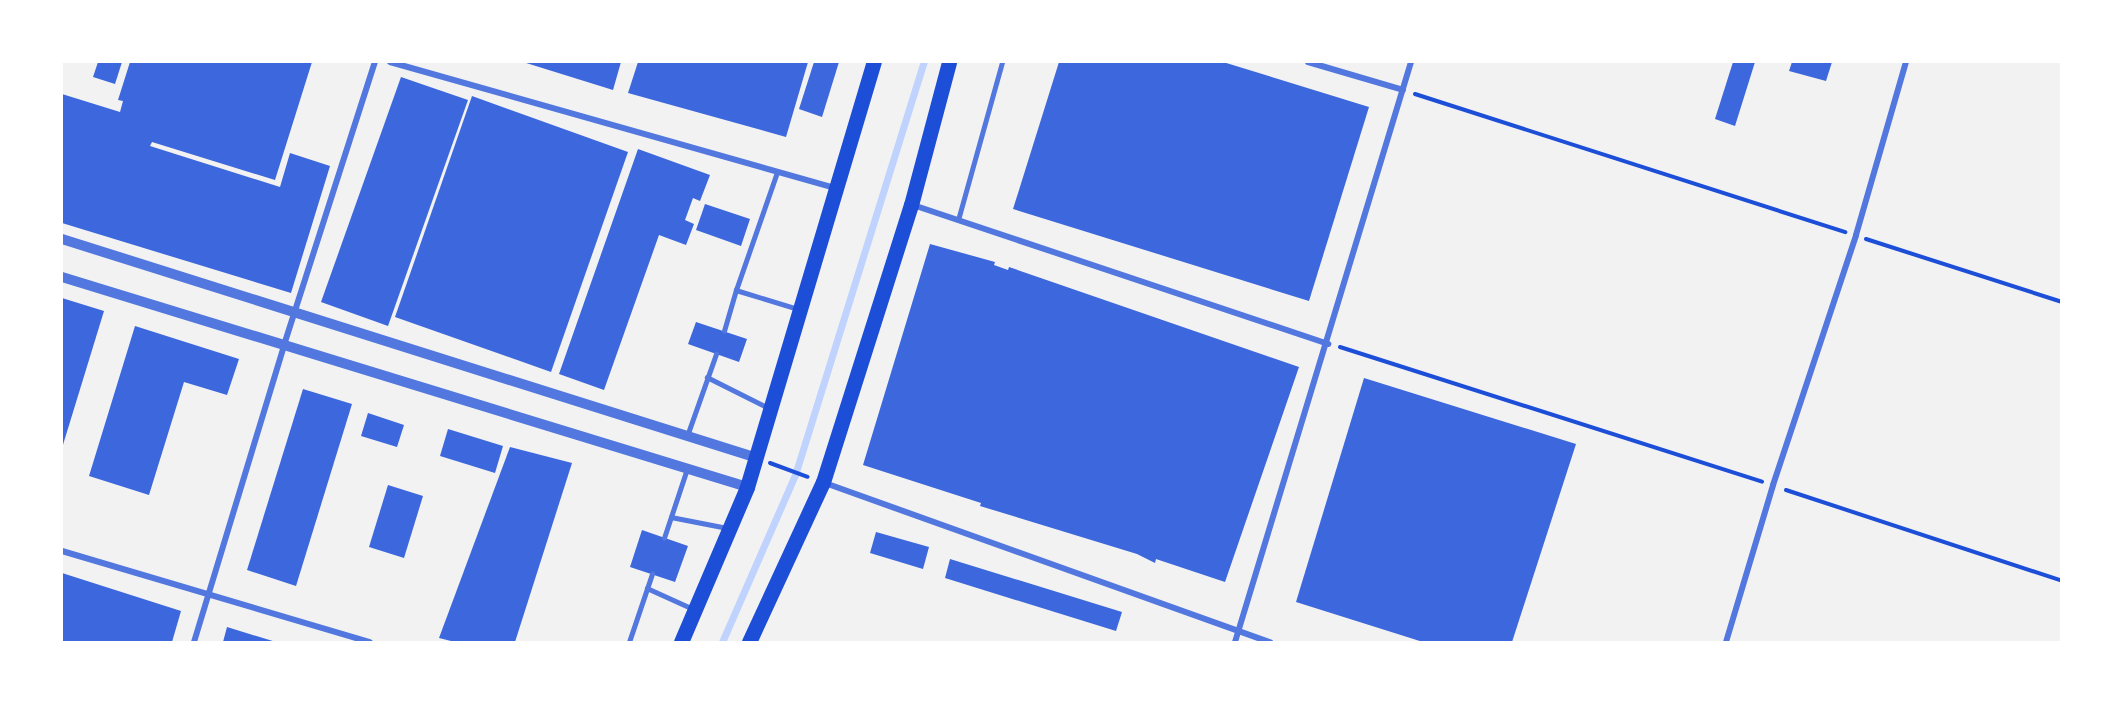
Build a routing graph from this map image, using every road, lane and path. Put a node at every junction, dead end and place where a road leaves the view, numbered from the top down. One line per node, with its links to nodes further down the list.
1 (375, 62): 20 (street)
2 (390, 62): 10 (street)
3 (874, 62): 11 (main road)
4 (949, 62): 12 (main road)
5 (1002, 62): 13 (lane)
6 (1308, 62): 9 (street)
7 (1411, 62): 9 (street)
8 (1906, 62): 14 (street)
9 (1403, 90): 14 (path); 22 (street)
10 (777, 172): 11 (street); 17 (lane)
11 (835, 188): 19 (main road)
12 (911, 205): 13 (street); 32 (main road)
13 (958, 220): 22 (street)
14 (1857, 235): 18 (path); 33 (street)
15 (62, 238): 20 (street)
16 (62, 277): 23 (street)
17 (736, 290): 19 (lane); 21 (lane)
18 (2061, 302)
19 (800, 309): 26 (main road)
20 (295, 312): 23 (street); 27 (street)
21 (724, 331)
22 (1328, 344): 33 (path); 44 (street)
23 (284, 345): 29 (street); 42 (street)
24 (716, 354): 25 (lane)
25 (707, 377): 26 (lane); 27 (lane)
26 (771, 410): 28 (main road)
27 (687, 436): 28 (street)
28 (757, 458): 34 (main road)
29 (688, 467): 34 (street); 35 (lane)
30 (789, 470): 31 (path)
31 (802, 475)
32 (823, 483): 44 (street); 49 (main road)
33 (1773, 485): 40 (path); 52 (street)
34 (747, 487): 36 (main road)
35 (671, 517): 36 (lane); 37 (lane)
36 (729, 529): 43 (main road)
37 (664, 538)
38 (62, 551): 42 (street)
39 (652, 574): 41 (lane)
40 (2061, 580)
41 (647, 588): 43 (lane); 47 (lane)
42 (209, 595): 45 (street); 46 (street)
43 (694, 610): 48 (main road)
44 (1239, 632): 50 (street); 51 (street)
45 (194, 642)
46 (370, 642)
47 (629, 642)
48 (681, 642)
49 (749, 642)
50 (1235, 642)
51 (1270, 642)
52 (1726, 642)

